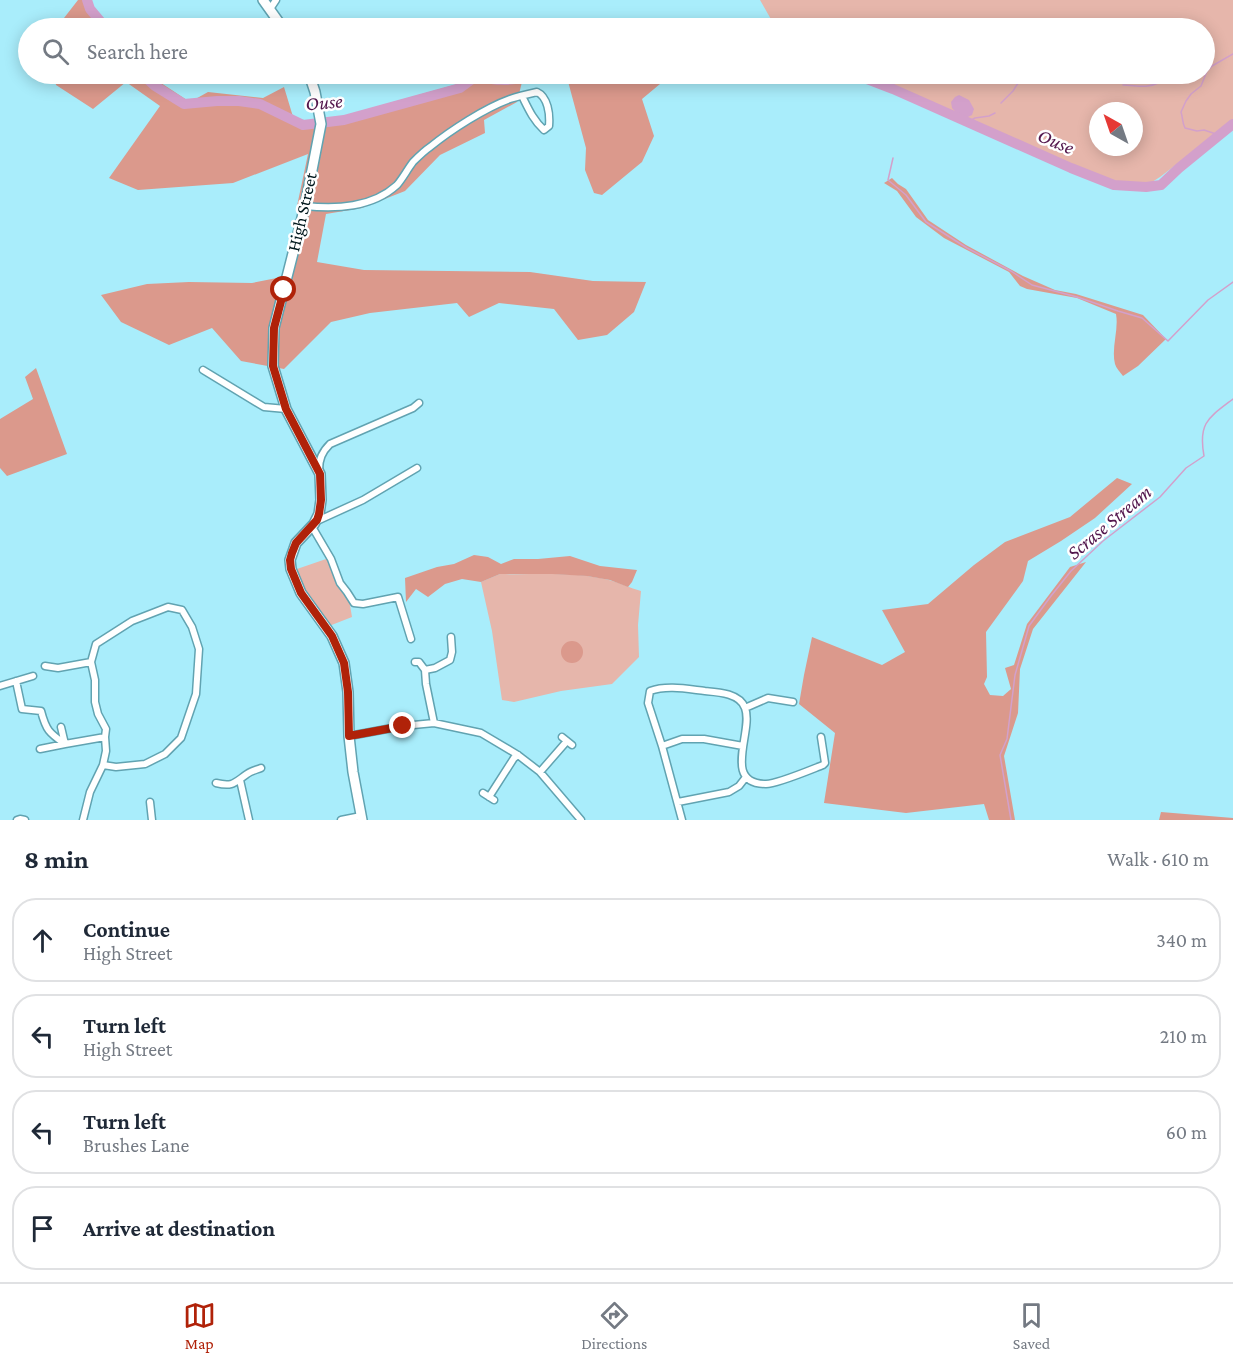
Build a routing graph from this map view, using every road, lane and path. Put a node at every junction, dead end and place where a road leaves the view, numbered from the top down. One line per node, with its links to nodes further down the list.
1 (263, 0): 3 (main road)
2 (276, 0): 3 (street)
3 (270, 9): 4 (main road)
4 (276, 18)
5 (312, 84): 7 (main road, High Street)
6 (522, 96): 6 (street); 7 (street)
7 (305, 206): 10 (main road, High Street)
8 (202, 370): 10 (street)
9 (419, 403): 12 (street)
10 (286, 409): 12 (main road, High Street)
11 (417, 468): 13 (street)
12 (320, 474): 13 (main road, High Street)
13 (314, 524): 15 (street); 27 (main road)
14 (451, 637): 19 (street)
15 (411, 639)
16 (91, 662): 18 (street); 28 (street); 36 (street)
17 (415, 662): 19 (street)
18 (45, 666)
19 (425, 670): 25 (street)
20 (33, 676): 21 (street)
21 (16, 681): 22 (street); 31 (street)
22 (0, 686)
23 (793, 702): 24 (street)
24 (745, 708): 32 (street); 33 (street)
25 (434, 723): 27 (street); 35 (street)
26 (61, 727): 31 (street)
27 (349, 736): 45 (main road)
28 (105, 737): 31 (street); 36 (street)
29 (821, 737): 39 (street)
30 (567, 741): 38 (street)
31 (65, 744): 34 (street)
32 (743, 746): 33 (street); 39 (street)
33 (662, 747): 44 (street)
34 (40, 749)
35 (515, 755): 38 (street); 42 (street)
36 (103, 765): 48 (street)
37 (261, 768): 40 (street)
38 (540, 772): 52 (street)
39 (746, 777): 44 (street)
40 (240, 780): 41 (street); 50 (street)
41 (216, 783)
42 (488, 797)
43 (150, 802): 49 (street)
44 (678, 802): 53 (street)
45 (362, 818): 51 (street)
46 (17, 820): 47 (street)
47 (25, 820)
48 (83, 820)
49 (152, 820)
50 (249, 820)
51 (341, 820)
52 (581, 820)
53 (682, 820)

